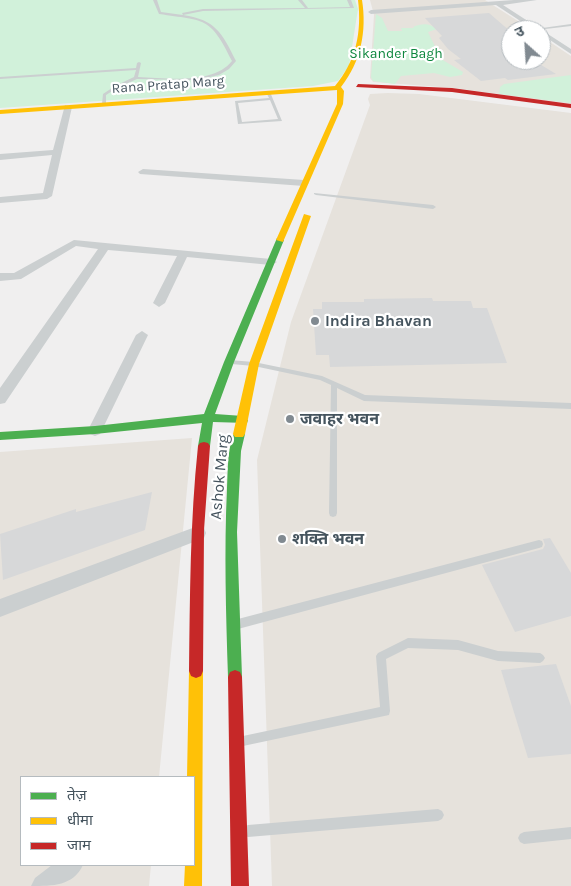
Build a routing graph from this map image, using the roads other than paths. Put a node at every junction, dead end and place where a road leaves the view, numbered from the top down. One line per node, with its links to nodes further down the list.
1 (155, 0): 10 (lane)
2 (300, 0): 8 (lane)
3 (349, 0): 7 (lane)
4 (534, 0): 5 (street)
5 (495, 2): 7 (street); 11 (street)
6 (249, 5): 9 (lane)
7 (362, 5): 8 (lane); 20 (main road, Ashok Marg); 21 (main road)
8 (307, 8): 9 (lane)
9 (252, 9): 10 (lane)
10 (181, 15): 19 (lane)
11 (523, 20)
12 (571, 25): 13 (lane)
13 (551, 28)
14 (551, 38): 15 (street)
15 (571, 52)
16 (139, 63): 17 (lane)
17 (138, 69): 18 (lane); 19 (lane)
18 (0, 78)
19 (136, 78): 23 (lane)
20 (340, 88): 21 (main road, Rana Pratap Marg); 22 (main road, Rana Pratap Marg); 31 (main road, Ashok Marg)
21 (356, 90): 24 (main road); 26 (main road)
22 (270, 96): 22 (lane); 23 (main road, Rana Pratap Marg)
23 (104, 104): 25 (main road, Rana Pratap Marg)
24 (571, 106)
25 (68, 107): 27 (main road, Rana Pratap Marg); 28 (street)
26 (571, 110)
27 (0, 112)
28 (57, 152): 29 (street); 33 (street)
29 (0, 157)
30 (143, 172): 31 (street)
31 (304, 183): 37 (main road, Ashok Marg)
32 (318, 189): 34 (lane); 42 (main road, Ashok Marg)
33 (0, 200)
34 (433, 207)
35 (105, 246): 36 (street); 38 (street); 44 (street)
36 (184, 253): 37 (street); 39 (street)
37 (271, 262): 41 (main road, Ashok Marg)
38 (0, 277)
39 (158, 302)
40 (142, 335): 48 (street)
41 (229, 362): 42 (lane); 46 (main road, Ashok Marg)
42 (254, 364): 43 (lane); 47 (main road, Ashok Marg)
43 (334, 384): 45 (lane); 50 (lane)
44 (0, 399)
45 (571, 406)
46 (208, 418): 47 (main road); 48 (main road); 51 (main road, Ashok Marg)
47 (243, 420): 54 (main road, Ashok Marg)
48 (95, 430): 49 (main road)
49 (0, 436)
50 (333, 513)
51 (198, 533): 53 (street); 57 (main road, Ashok Marg)
52 (539, 544): 54 (lane)
53 (0, 608)
54 (234, 625): 56 (main road, Ashok Marg)
55 (540, 658): 56 (lane)
56 (236, 743): 59 (main road, Ashok Marg)
57 (195, 777)
58 (438, 815): 59 (lane)
59 (239, 832): 66 (main road, Ashok Marg)
60 (571, 833): 61 (lane)
61 (524, 838)
62 (70, 866): 64 (street)
63 (194, 866): 65 (main road, Ashok Marg)
64 (43, 886)
65 (193, 886)
66 (240, 886)

